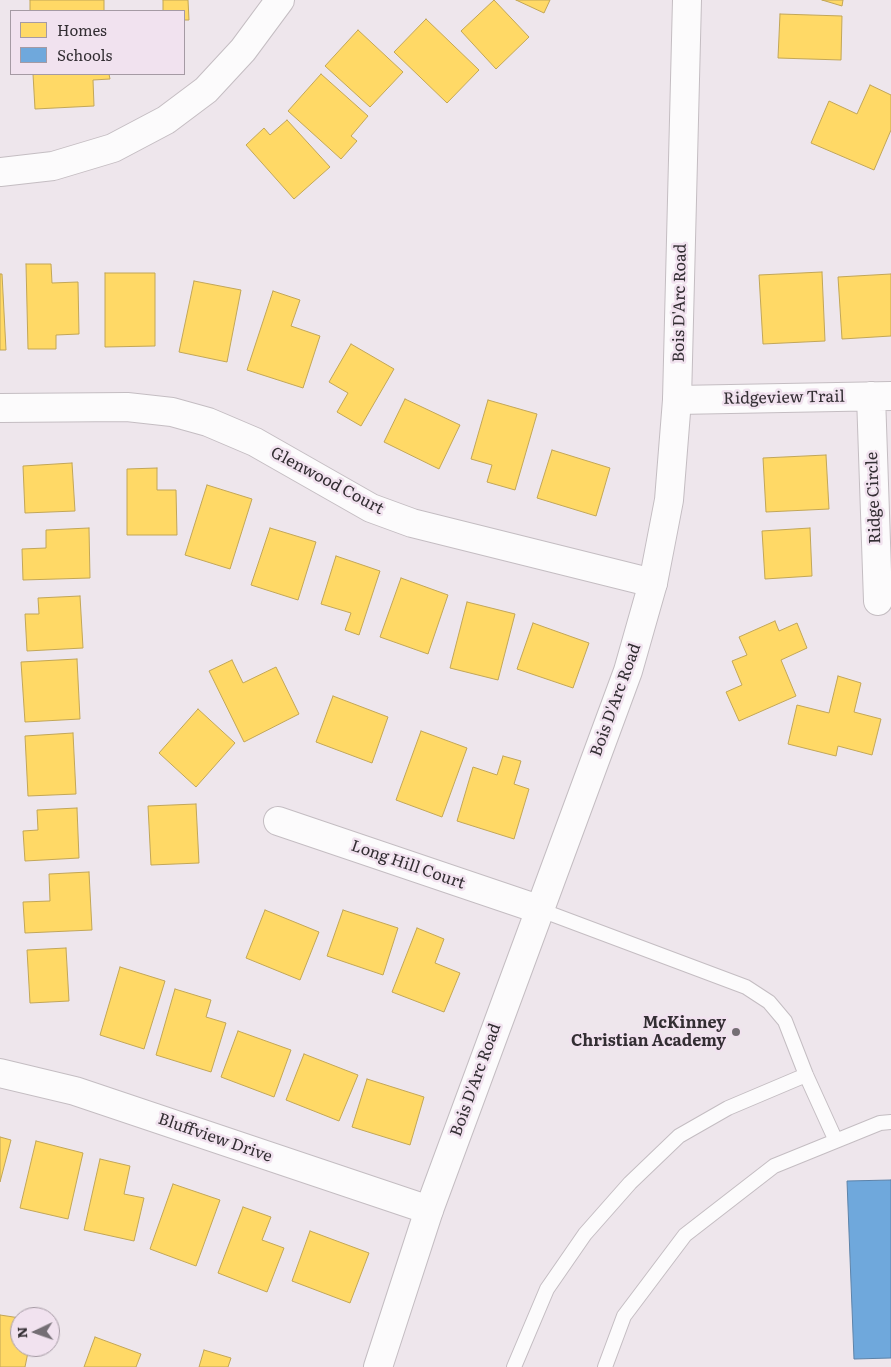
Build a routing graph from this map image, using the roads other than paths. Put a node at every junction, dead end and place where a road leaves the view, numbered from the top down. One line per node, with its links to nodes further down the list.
1 (280, 0): 3 (street)
2 (687, 0): 5 (street, Bois D'Arc Road)
3 (0, 172)
4 (881, 396): 5 (street, Ridgeview Trail); 8 (street, Ridge Circle)
5 (677, 400): 7 (street, Bois D'Arc Road)
6 (0, 408): 7 (street, Glenwood Court)
7 (653, 583): 10 (street, Bois D'Arc Road)
8 (878, 601)
9 (278, 821): 10 (street, Long Hill Court)
10 (538, 909): 12 (lane); 15 (street, Bois D'Arc Road)
11 (0, 1072): 15 (street, Bluffview Drive)
12 (806, 1075): 14 (lane); 17 (lane)
13 (891, 1122): 14 (lane)
14 (836, 1141): 18 (lane)
15 (429, 1210): 16 (street, Bois D'Arc Road)
16 (378, 1367)
17 (514, 1367)
18 (605, 1367)

